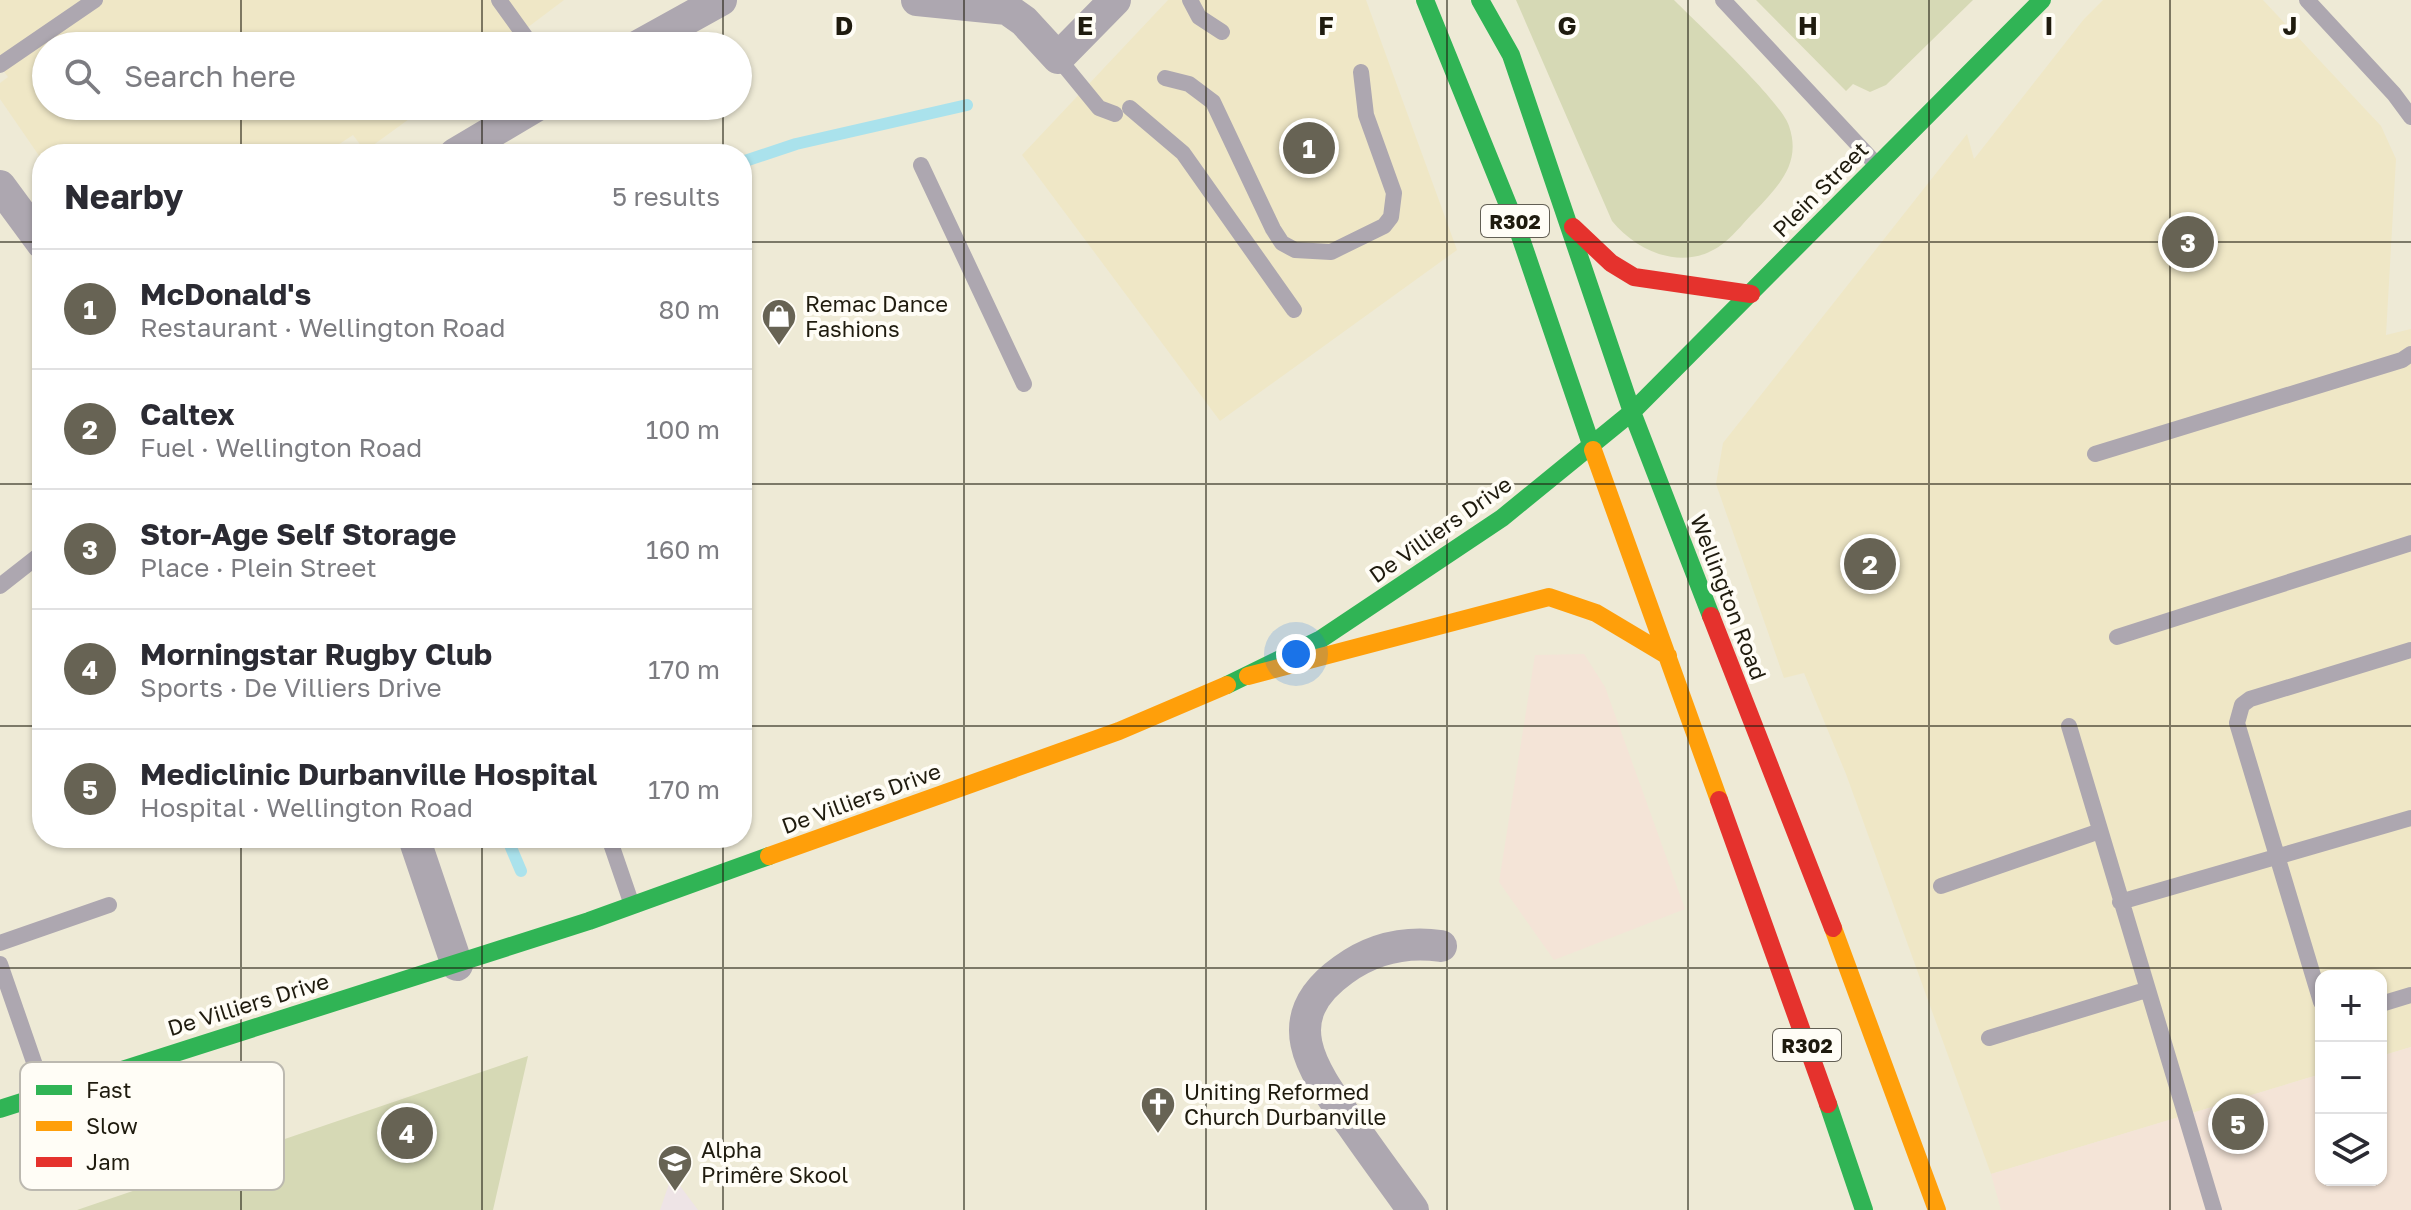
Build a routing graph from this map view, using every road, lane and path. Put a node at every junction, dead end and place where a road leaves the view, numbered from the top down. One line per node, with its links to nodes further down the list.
1 (95, 0): 13 (lane)
2 (499, 0): 14 (lane)
3 (721, 0): 15 (street)
4 (917, 0): 12 (street)
5 (1115, 0): 18 (street)
6 (1190, 0): 16 (lane)
7 (1425, 0): 35 (main road, R302)
8 (1480, 0): 28 (main road, Wellington Road / R302)
9 (1723, 0): 26 (lane)
10 (2042, 0): 26 (main road, Plein Street)
11 (2307, 0): 22 (lane)
12 (999, 4): 18 (street)
13 (48, 32)
14 (522, 32)
15 (663, 32)
16 (1222, 32)
17 (32, 43): 19 (lane)
18 (1058, 58): 31 (lane)
19 (0, 65)
20 (1361, 72): 21 (lane)
21 (1165, 78)
22 (2411, 117)
23 (512, 120): 24 (street)
24 (472, 144)
25 (921, 165): 33 (lane)
26 (1877, 165): 30 (main road, Plein Street)
27 (0, 186): 29 (street)
28 (1568, 223): 30 (main road); 34 (main road, Wellington Road / R302)
29 (32, 229)
30 (1751, 294): 34 (main road, Plein Street)
31 (1294, 310)
32 (2411, 354): 36 (lane)
33 (1024, 384)
34 (1632, 412): 35 (main road, De Villiers Drive); 69 (main road, Wellington Road / R302)
35 (1592, 446): 42 (main road, R302); 43 (main road, De Villiers Drive)
36 (2095, 454)
37 (2411, 543): 40 (lane)
38 (32, 561): 39 (lane)
39 (0, 586)
40 (2117, 637)
41 (2411, 650): 49 (lane)
42 (1668, 656): 43 (main road); 68 (main road, R302)
43 (1248, 676): 53 (main road, De Villiers Drive)
44 (2069, 726): 46 (lane)
45 (2411, 818): 49 (lane)
46 (2100, 831): 50 (lane); 51 (lane)
47 (417, 848): 57 (street)
48 (612, 848): 53 (lane)
49 (2276, 857): 51 (lane); 58 (lane)
50 (1941, 886)
51 (2120, 902): 59 (lane)
52 (109, 905): 54 (lane)
53 (632, 905): 57 (main road, De Villiers Drive)
54 (0, 943)
55 (1441, 946): 67 (street)
56 (0, 964): 63 (lane)
57 (457, 965): 64 (main road, De Villiers Drive)
58 (2315, 983)
59 (2146, 990): 62 (lane); 70 (lane)
60 (2411, 995): 61 (lane)
61 (2387, 1002)
62 (1989, 1038)
63 (34, 1062)
64 (147, 1062)
65 (20, 1102): 66 (main road, De Villiers Drive)
66 (0, 1109)
67 (1413, 1210)
68 (1864, 1210)
69 (1937, 1210)
70 (2214, 1210)

